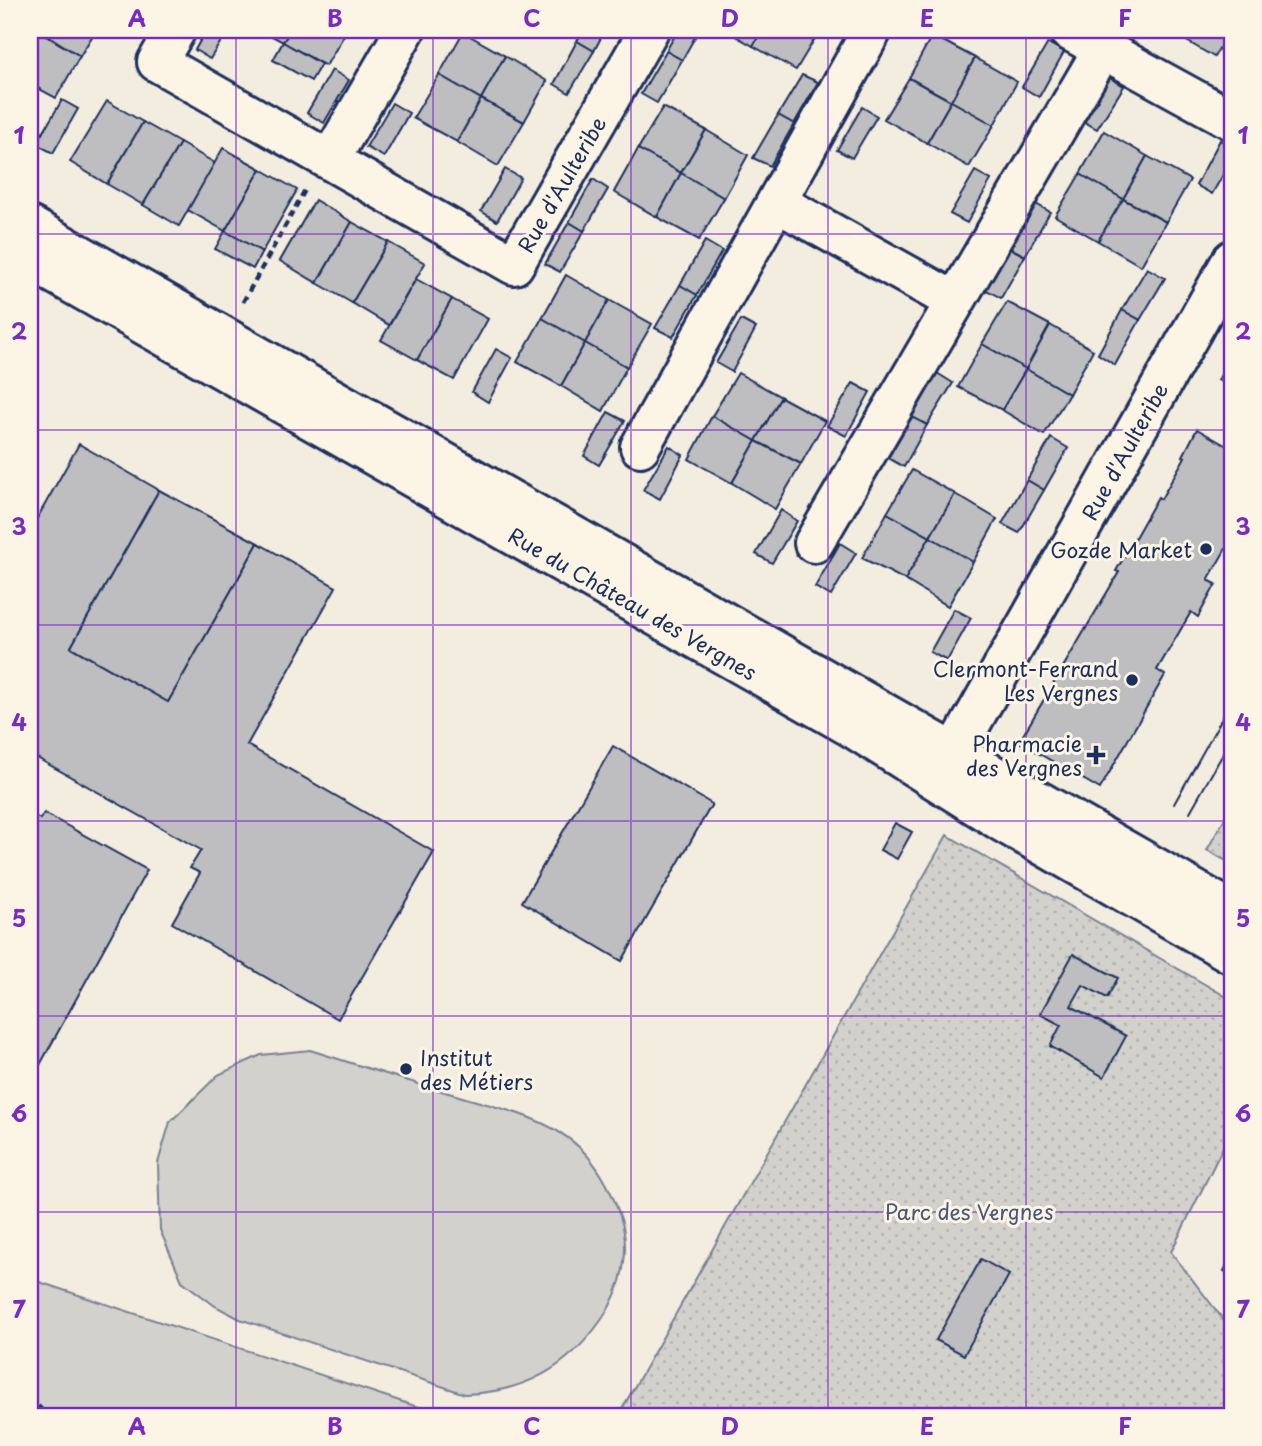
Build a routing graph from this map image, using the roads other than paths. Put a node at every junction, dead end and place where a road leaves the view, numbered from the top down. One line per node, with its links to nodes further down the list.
1 (176, 30): 8 (street, Rue d'Aulteribe)
2 (405, 30): 8 (street)
3 (649, 30): 8 (street, Rue d'Aulteribe)
4 (872, 30): 9 (street)
5 (1068, 30): 6 (street)
6 (1103, 49): 7 (street); 13 (street)
7 (1232, 120)
8 (327, 158)
9 (778, 202): 13 (street); 14 (street)
10 (30, 226): 16 (street, Rue du Château des Vergnes)
11 (30, 260): 18 (street, Rue du Château des Vergnes)
12 (1232, 260): 16 (street, Rue d'Aulteribe)
13 (954, 301): 15 (street)
14 (640, 447)
15 (814, 543)
16 (956, 752): 17 (street, Rue du Château des Vergnes)
17 (1232, 911)
18 (1232, 954)

